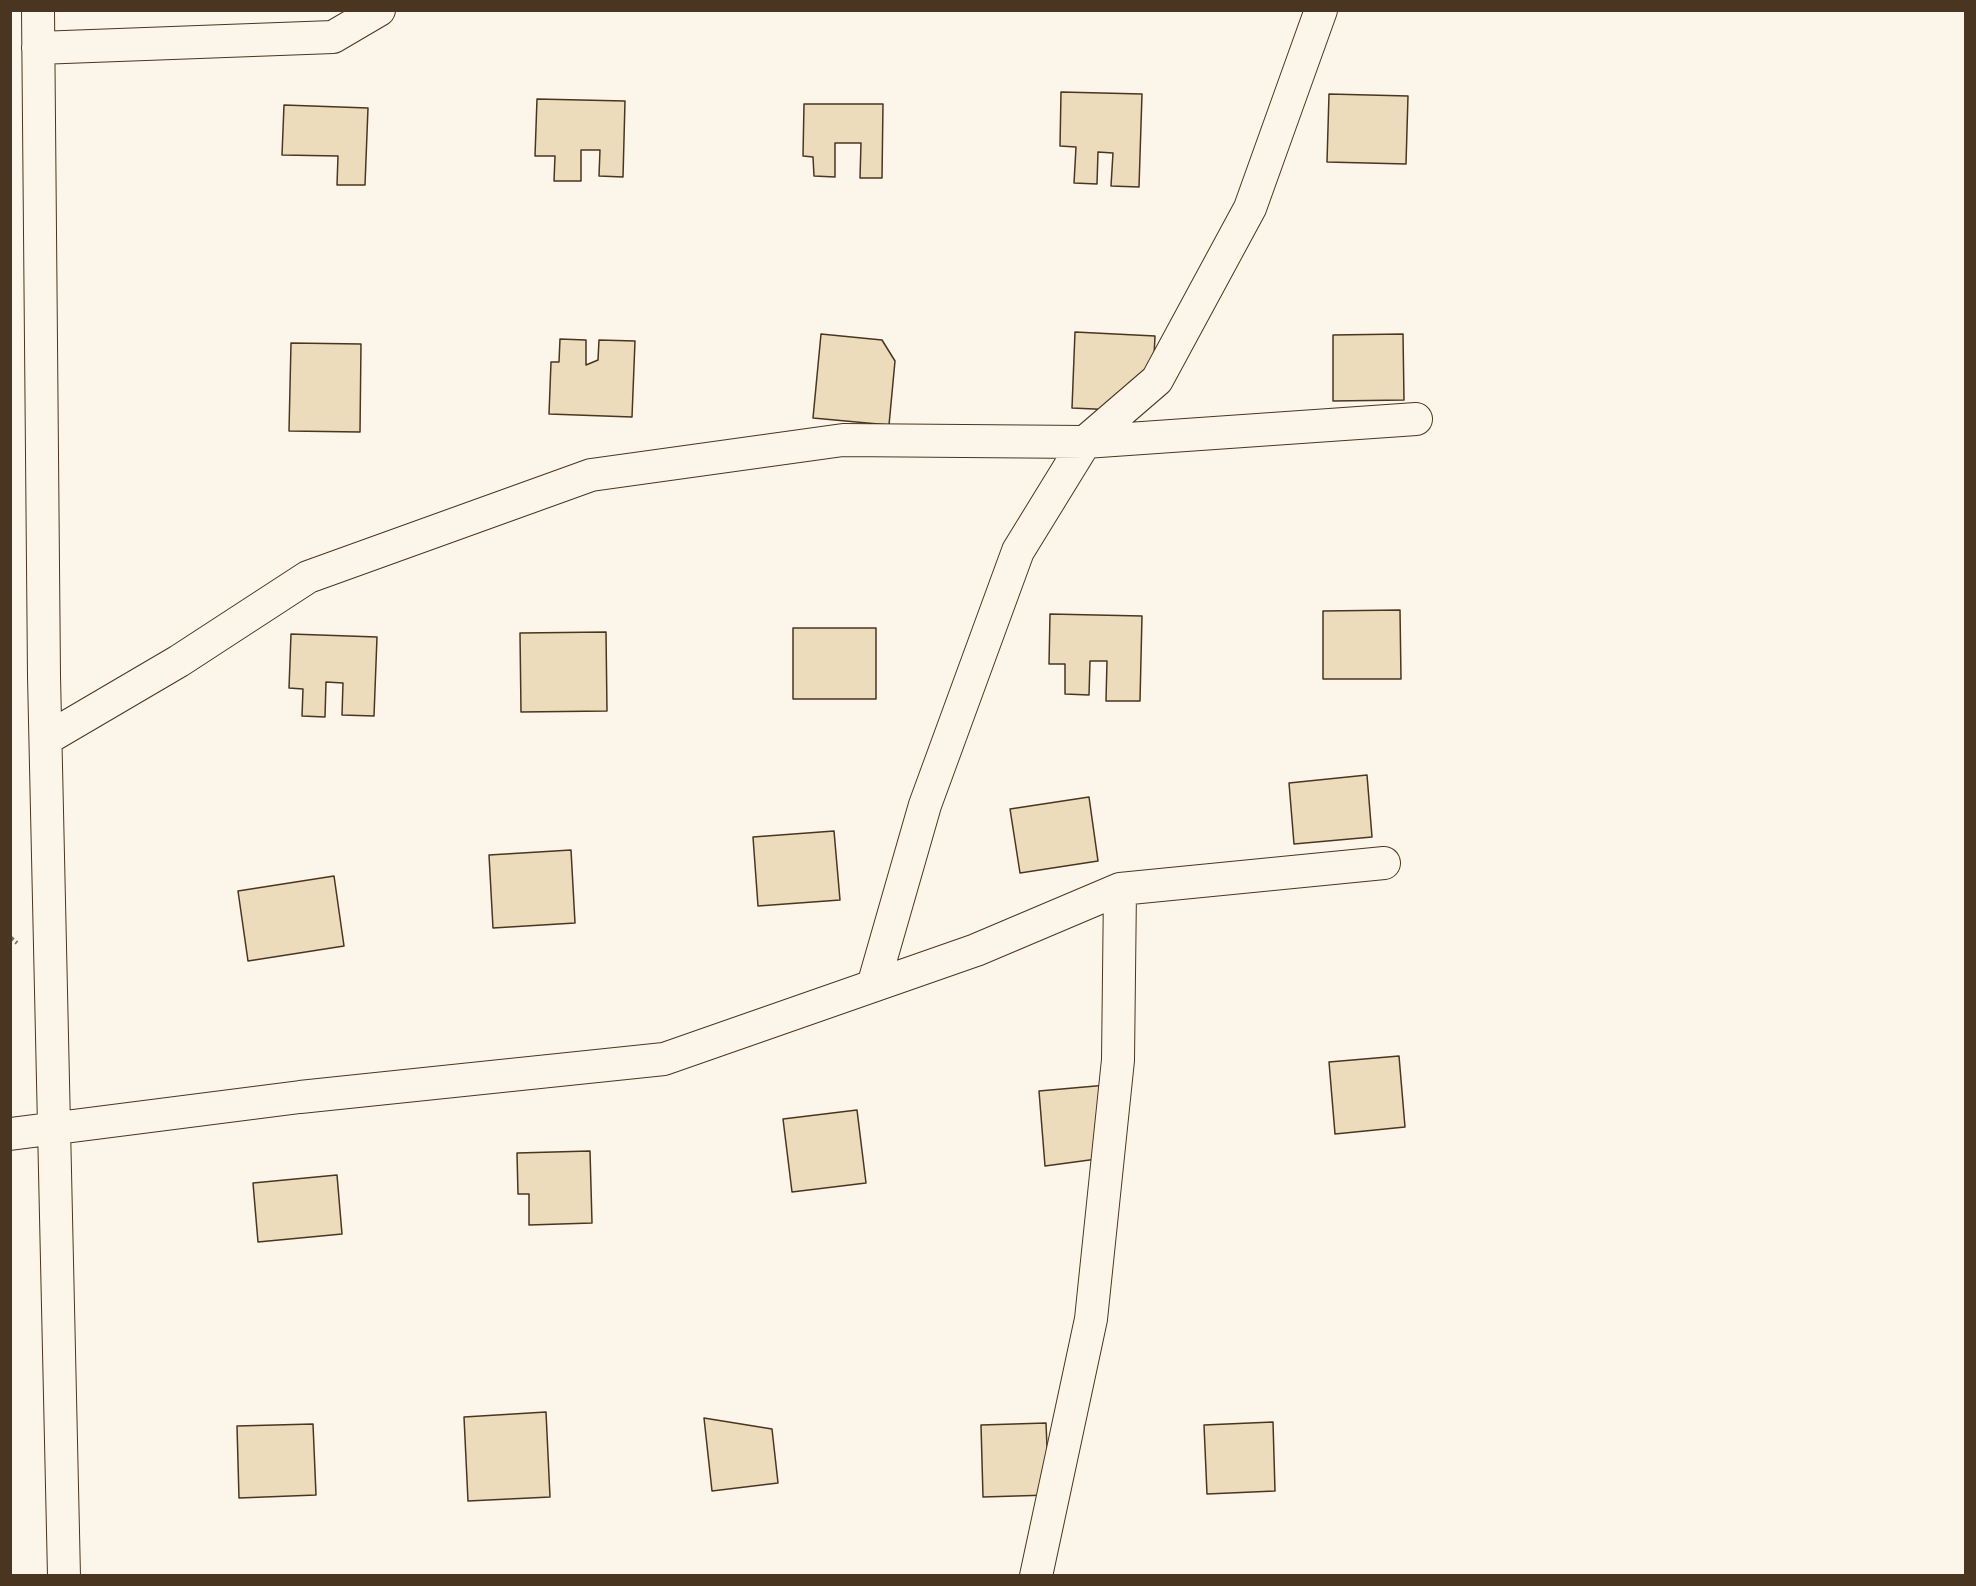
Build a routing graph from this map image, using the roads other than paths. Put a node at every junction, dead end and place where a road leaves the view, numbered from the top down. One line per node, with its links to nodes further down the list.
1 (38, 10): 4 (street)
2 (379, 10): 4 (street)
3 (1321, 10): 6 (street)
4 (38, 48): 7 (street)
5 (1416, 419): 6 (street)
6 (1085, 442): 7 (street); 10 (street)
7 (46, 739): 11 (street)
8 (1384, 863): 9 (street)
9 (1120, 889): 10 (street); 14 (street)
10 (873, 986): 11 (street)
11 (54, 1128): 12 (street); 13 (street)
12 (10, 1134)
13 (64, 1575)
14 (1036, 1575)

